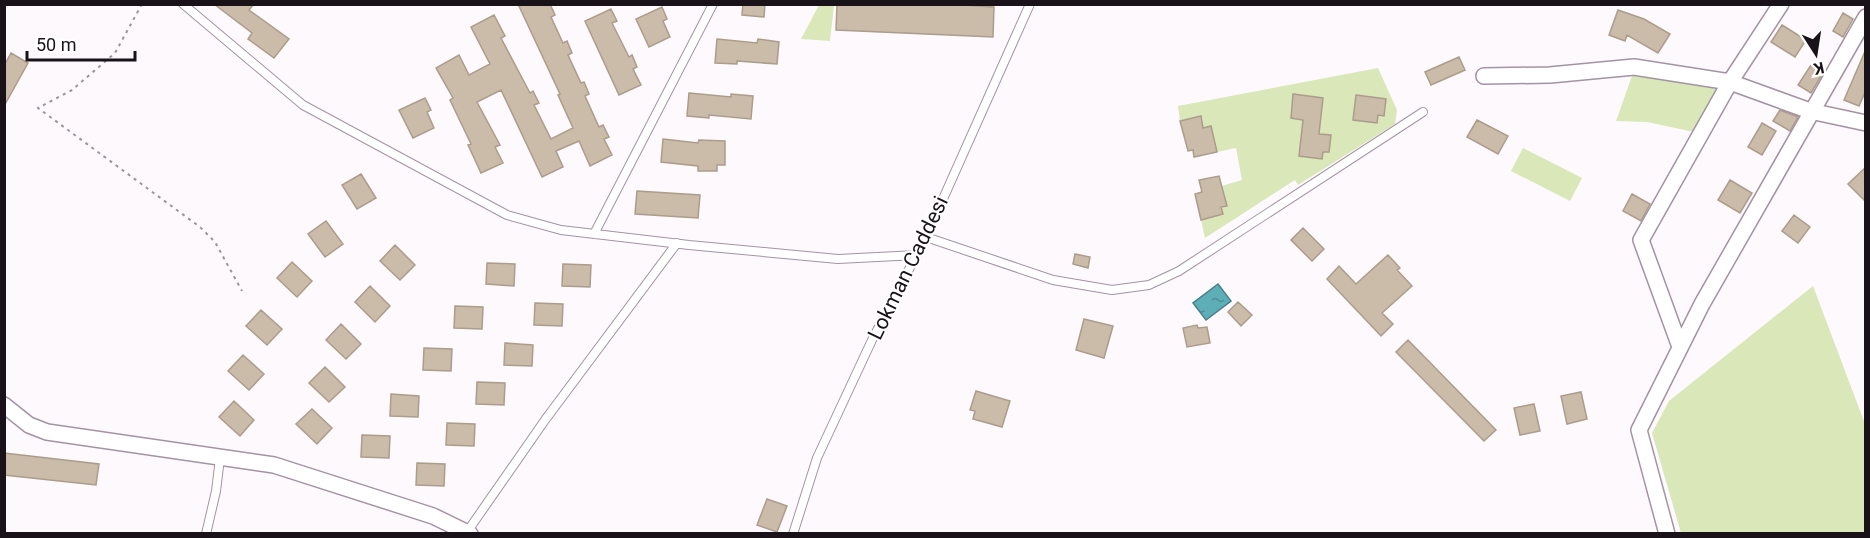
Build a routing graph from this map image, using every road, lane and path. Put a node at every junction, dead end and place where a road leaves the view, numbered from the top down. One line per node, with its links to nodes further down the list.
1 (141, 4): 16 (path)
2 (183, 4): 12 (lane)
3 (713, 4): 12 (lane)
4 (1030, 4): 13 (lane, Lokman Caddesi)
5 (1781, 4): 8 (street)
6 (1866, 17): 9 (street)
7 (1484, 76): 8 (street)
8 (1730, 82): 9 (street); 17 (street)
9 (1810, 111): 11 (street); 17 (street)
10 (1423, 112): 13 (lane)
11 (1866, 123)
12 (594, 234): 14 (lane)
13 (926, 237): 15 (lane, Lokman Caddesi)
14 (677, 243): 15 (lane); 20 (lane)
15 (917, 255): 22 (lane, Lokman Caddesi)
16 (242, 291)
17 (1680, 347): 23 (street)
18 (4, 405): 19 (street)
19 (220, 458): 20 (street); 21 (lane)
20 (468, 533)
21 (206, 534)
22 (793, 534)
23 (1666, 534)

